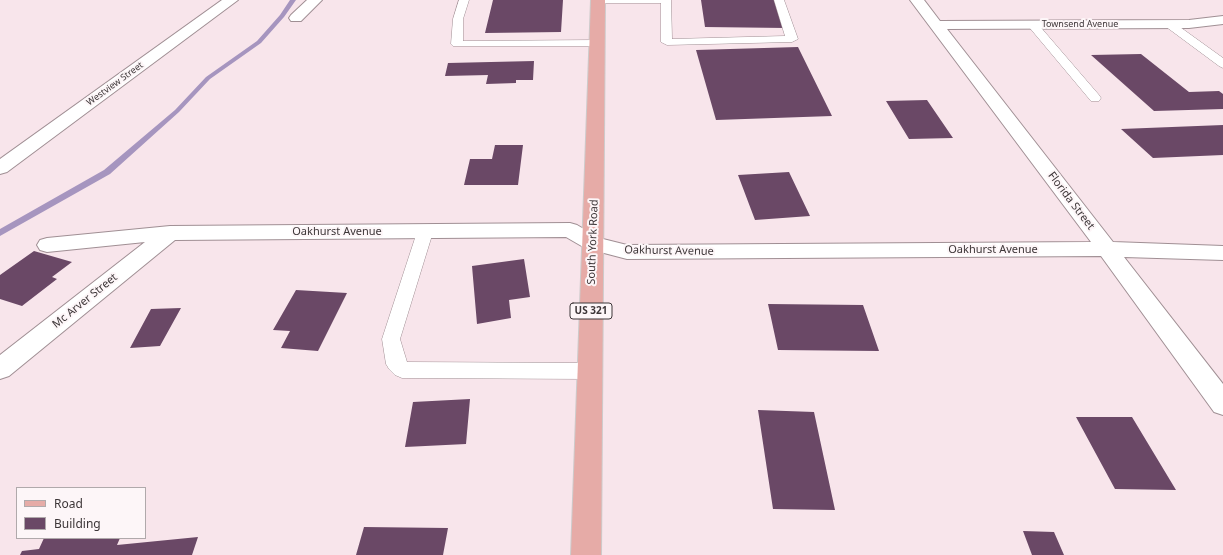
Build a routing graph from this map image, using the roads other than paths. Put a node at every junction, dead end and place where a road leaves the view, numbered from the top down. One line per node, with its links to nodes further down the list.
1 (231, 0): 16 (street, Westview Street)
2 (315, 0): 8 (street)
3 (464, 0): 13 (lane)
4 (598, 0): 5 (lane); 13 (main road, South York Road / US 321)
5 (666, 0): 6 (lane)
6 (779, 0)
7 (917, 0): 11 (street, Florida Street)
8 (296, 18)
9 (1223, 20): 10 (street, Townsend Avenue)
10 (1169, 24): 12 (street, Townsend Avenue); 14 (lane)
11 (936, 25): 12 (street, Townsend Avenue); 21 (street, Florida Street)
12 (1033, 25): 15 (lane)
13 (597, 43): 19 (main road, South York Road / US 321)
14 (1223, 64)
15 (1095, 98)
16 (0, 168)
17 (425, 232): 18 (street, Oakhurst Avenue); 19 (street, Oakhurst Avenue); 24 (lane)
18 (170, 233): 20 (street, Oakhurst Avenue); 23 (street, Mc Arver Street)
19 (592, 243): 21 (street, Oakhurst Avenue); 24 (main road, South York Road / US 321)
20 (48, 245)
21 (1107, 249): 22 (street, Oakhurst Avenue); 25 (street, Florida Street)
22 (1223, 253)
23 (0, 369)
24 (590, 371): 26 (main road, South York Road / US 321)
25 (1223, 404)
26 (586, 555)

